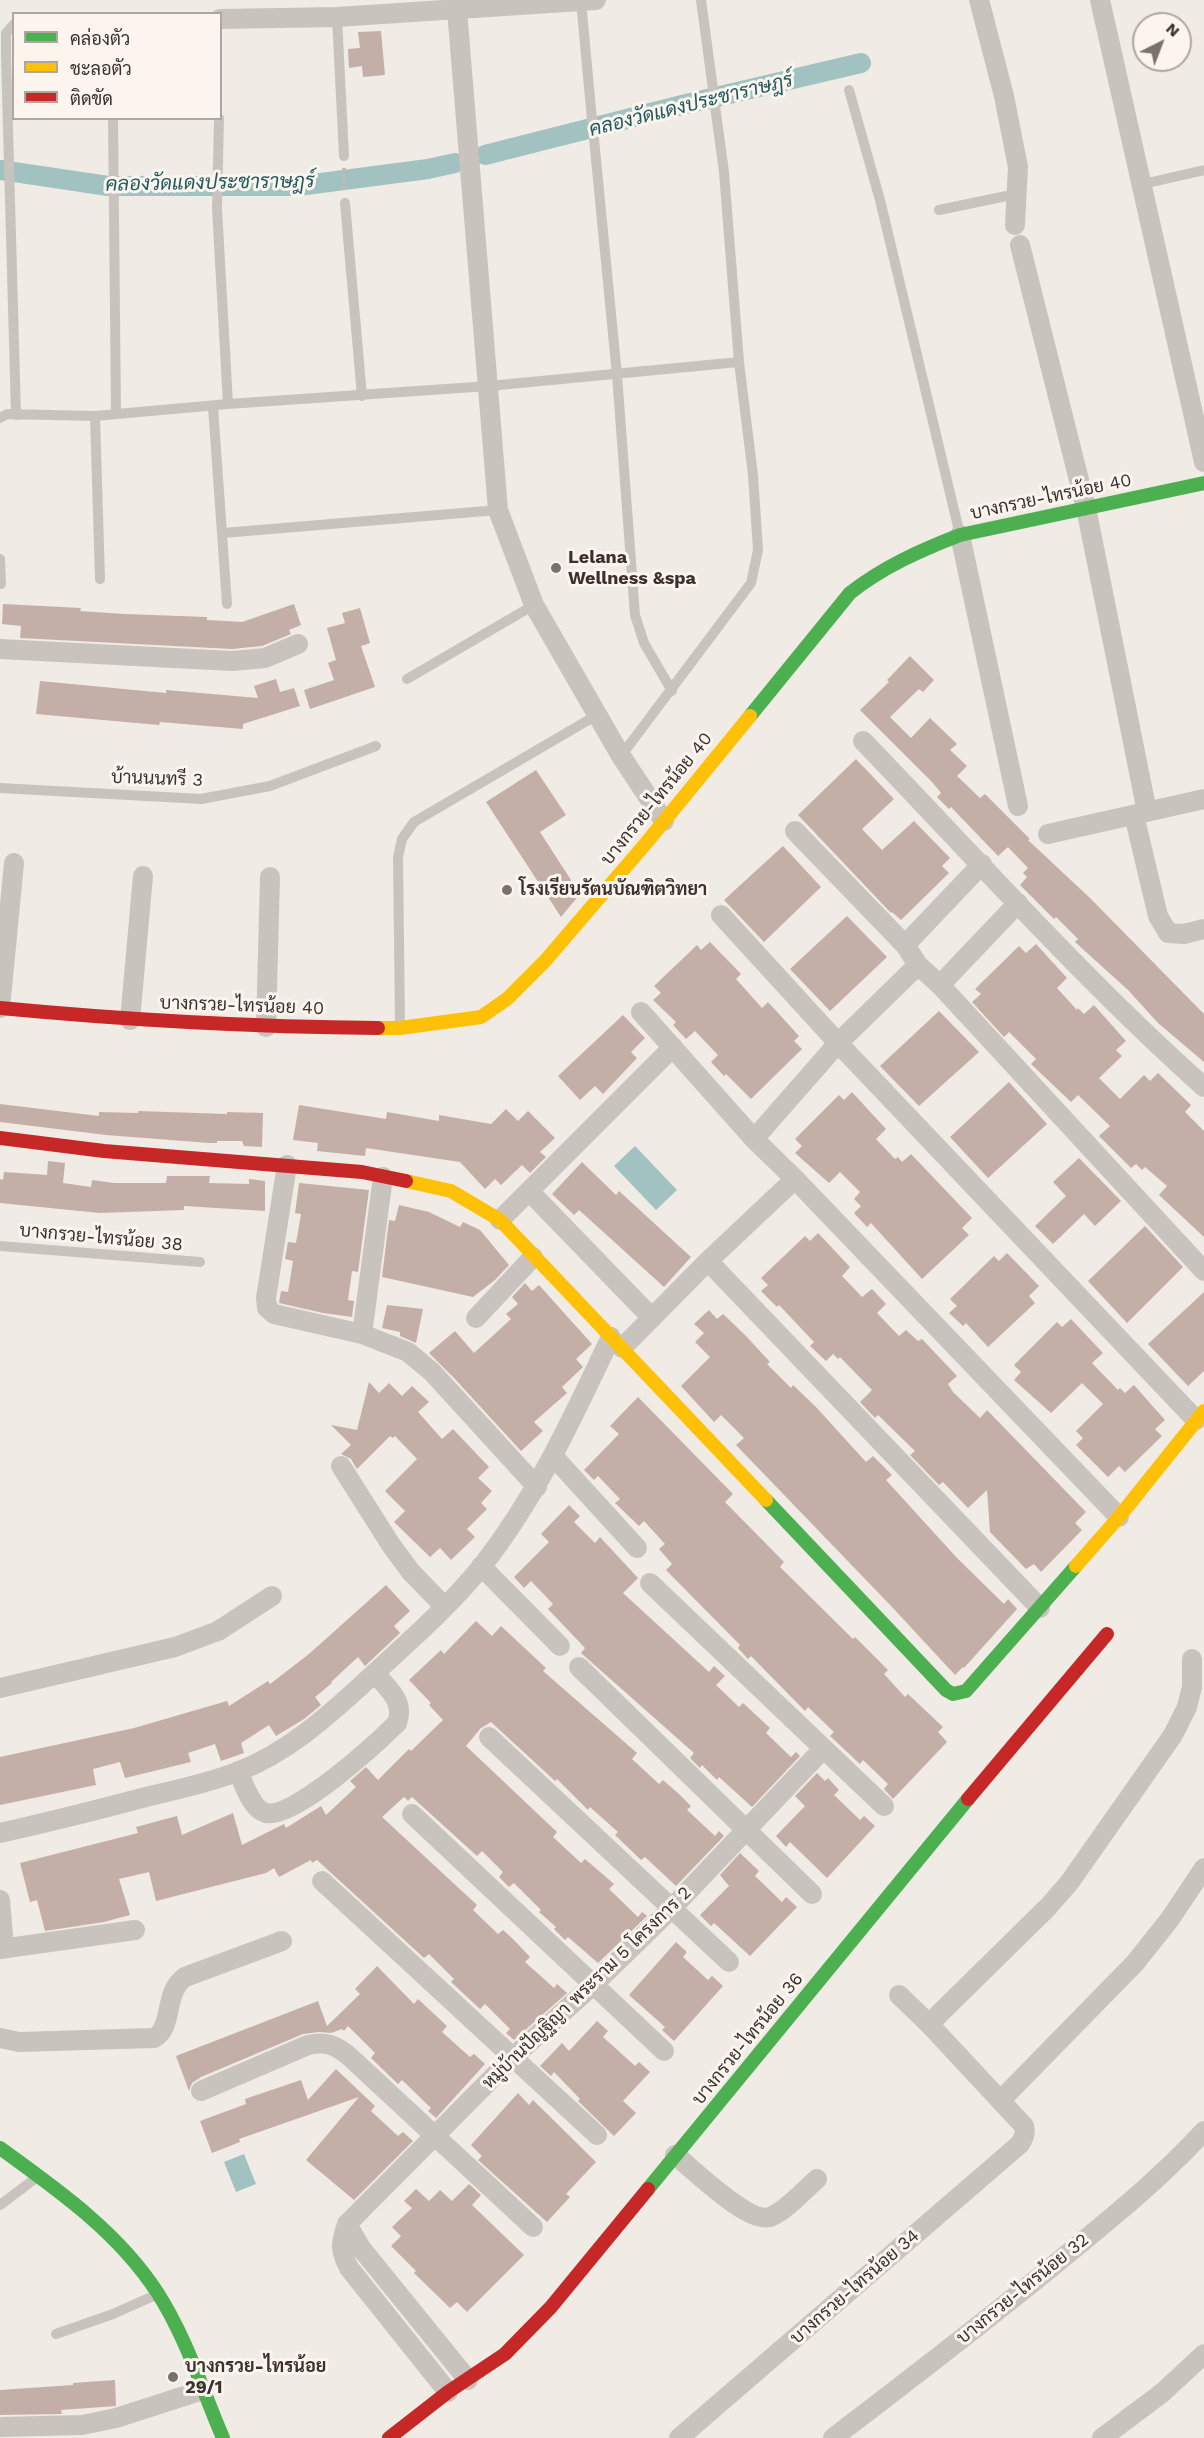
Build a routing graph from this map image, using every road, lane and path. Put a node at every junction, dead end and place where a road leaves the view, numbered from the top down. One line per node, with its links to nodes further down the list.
1 (701, 0): 9 (lane)
2 (979, 0): 19 (street)
3 (1100, 0): 18 (street)
4 (588, 1): 5 (street); 14 (lane)
5 (458, 10): 6 (street); 26 (street)
6 (337, 17): 7 (street); 16 (lane)
7 (222, 19)
8 (12, 26): 31 (lane)
9 (713, 88)
10 (849, 90): 39 (lane)
11 (715, 106): 24 (lane)
12 (113, 120): 30 (lane)
13 (219, 120): 28 (lane)
14 (592, 120)
15 (594, 139): 25 (lane)
16 (344, 156): 20 (path)
17 (1204, 170): 18 (lane)
18 (1143, 184): 34 (street)
19 (1016, 194): 21 (lane); 22 (street)
20 (345, 203): 27 (lane)
21 (939, 210)
22 (1016, 225)
23 (1020, 245): 36 (street)
24 (739, 362): 25 (lane); 48 (lane)
25 (617, 375): 26 (lane); 48 (lane)
26 (489, 386): 27 (lane); 37 (street)
27 (362, 396): 28 (lane)
28 (228, 404): 29 (lane)
29 (213, 407): 30 (lane); 38 (lane)
30 (116, 413): 32 (lane)
31 (16, 415): 32 (lane); 33 (lane)
32 (95, 416): 41 (lane)
33 (0, 418)
34 (1204, 462)
35 (1204, 483): 36 (street, บางกรวย-ไทรน้อย 40)
36 (1086, 508): 39 (street, บางกรวย-ไทรน้อย 40); 56 (street)
37 (498, 510): 38 (lane); 44 (street)
38 (223, 533): 43 (lane)
39 (960, 535): 55 (street); 57 (street, บางกรวย-ไทรน้อย 40)
40 (0, 559): 42 (lane)
41 (100, 579)
42 (1, 584)
43 (226, 604)
44 (534, 605): 47 (lane); 49 (street)
45 (298, 644): 46 (street)
46 (0, 649)
47 (407, 679)
48 (672, 691): 52 (lane)
49 (597, 715): 52 (street); 74 (lane)
50 (863, 741): 61 (street)
51 (376, 746): 53 (lane, บ้านนนทรี 3)
52 (621, 756): 57 (street)
53 (0, 788)
54 (1204, 800): 56 (street)
55 (1018, 806)
56 (1140, 813): 59 (street); 66 (street)
57 (664, 821): 74 (street, บางกรวย-ไทรน้อย 40)
58 (795, 831): 67 (street)
59 (1047, 834)
60 (14, 863): 70 (street)
61 (982, 864): 64 (street); 67 (street)
62 (143, 876): 72 (street)
63 (270, 877): 73 (street)
64 (1018, 903): 69 (street); 77 (street)
65 (721, 915): 75 (street)
66 (1204, 929)
67 (905, 945): 68 (street)
68 (918, 965): 69 (street); 75 (street)
69 (940, 985): 89 (street)
70 (0, 1008): 72 (street, บางกรวย-ไทรน้อย 40)
71 (641, 1012): 76 (street)
72 (130, 1020): 73 (street, บางกรวย-ไทรน้อย 40)
73 (266, 1027): 74 (street, บางกรวย-ไทรน้อย 40)
74 (400, 1028)
75 (838, 1043): 79 (street); 94 (street)
76 (673, 1047): 79 (street); 83 (street)
77 (1204, 1087)
78 (0, 1138): 80 (street)
79 (754, 1139): 82 (street)
80 (287, 1165): 81 (street); 92 (street)
81 (382, 1177): 84 (street); 92 (street)
82 (795, 1179): 87 (street); 98 (street)
83 (529, 1191): 84 (street); 91 (street)
84 (500, 1220): 86 (street)
85 (0, 1246): 88 (lane, บางกรวย-ไทรน้อย 38)
86 (533, 1257): 90 (street); 93 (street)
87 (708, 1261): 91 (street); 104 (street)
88 (200, 1262)
89 (1204, 1271)
90 (476, 1318)
91 (652, 1318): 93 (street)
92 (362, 1334): 97 (street)
93 (616, 1343): 95 (street); 104 (street)
94 (1200, 1416): 98 (street)
95 (554, 1457): 97 (street); 99 (street)
96 (341, 1466): 103 (street)
97 (537, 1487): 100 (street)
98 (1119, 1517): 104 (street)
99 (637, 1548)
100 (481, 1566): 103 (street); 106 (street)
101 (650, 1583): 112 (street)
102 (272, 1596): 110 (street)
103 (445, 1607): 109 (street)
104 (1040, 1608)
105 (1107, 1634): 139 (street, บางกรวย-ไทรน้อย 36)
106 (560, 1646)
107 (1192, 1659): 129 (street)
108 (579, 1667): 116 (street)
109 (375, 1673): 113 (street); 113 (street)
110 (0, 1688)
111 (489, 1737): 122 (street)
112 (823, 1749): 114 (street); 116 (street, หมู่บ้านปัญฐิญา พระราม 5 โครงการ 2)
113 (238, 1772): 117 (street)
114 (884, 1806)
115 (412, 1814): 127 (street)
116 (746, 1831): 120 (street); 122 (street, หมู่บ้านปัญฐิญา พระราม 5 โครงการ 2)
117 (0, 1833)
118 (1204, 1868): 134 (street)
119 (322, 1881): 132 (street)
120 (812, 1894)
121 (0, 1900): 125 (street)
122 (672, 1908): 126 (street); 127 (street, หมู่บ้านปัญฐิญา พระราม 5 โครงการ 2)
123 (135, 1930): 125 (street)
124 (282, 1941): 130 (street)
125 (2, 1942)
126 (729, 1962)
127 (593, 1985): 131 (street); 132 (street, หมู่บ้านปัญฐิญา พระราม 5 โครงการ 2)
128 (899, 1995): 129 (street)
129 (929, 2024): 134 (street)
130 (0, 2038)
131 (664, 2051)
132 (512, 2058): 136 (street); 137 (street, หมู่บ้านปัญฐิญา พระราม 5 โครงการ 2)
133 (201, 2091): 137 (street)
134 (1001, 2100): 154 (street, บางกรวย-ไทรน้อย 34)
135 (1204, 2131): 155 (street, บางกรวย-ไทรน้อย 32)
136 (597, 2135)
137 (435, 2138): 143 (street, หมู่บ้านปัญฐิญา พระราม 5 โครงการ 2); 144 (street)
138 (0, 2148): 140 (street)
139 (675, 2155): 141 (street); 148 (street, บางกรวย-ไทรน้อย 36)
140 (39, 2176): 142 (lane); 145 (street)
141 (816, 2179)
142 (0, 2205)
143 (347, 2224): 148 (street); 150 (street)
144 (533, 2227)
145 (158, 2294): 146 (lane); 149 (street)
146 (56, 2334)
147 (1204, 2354): 156 (street)
148 (468, 2380): 150 (street, บางกรวย-ไทรน้อย 36)
149 (202, 2390): 151 (street); 152 (street)
150 (448, 2392): 153 (street, บางกรวย-ไทรน้อย 36)
151 (0, 2427)
152 (223, 2438)
153 (389, 2438)
154 (679, 2438)
155 (833, 2438)
156 (1102, 2438)

